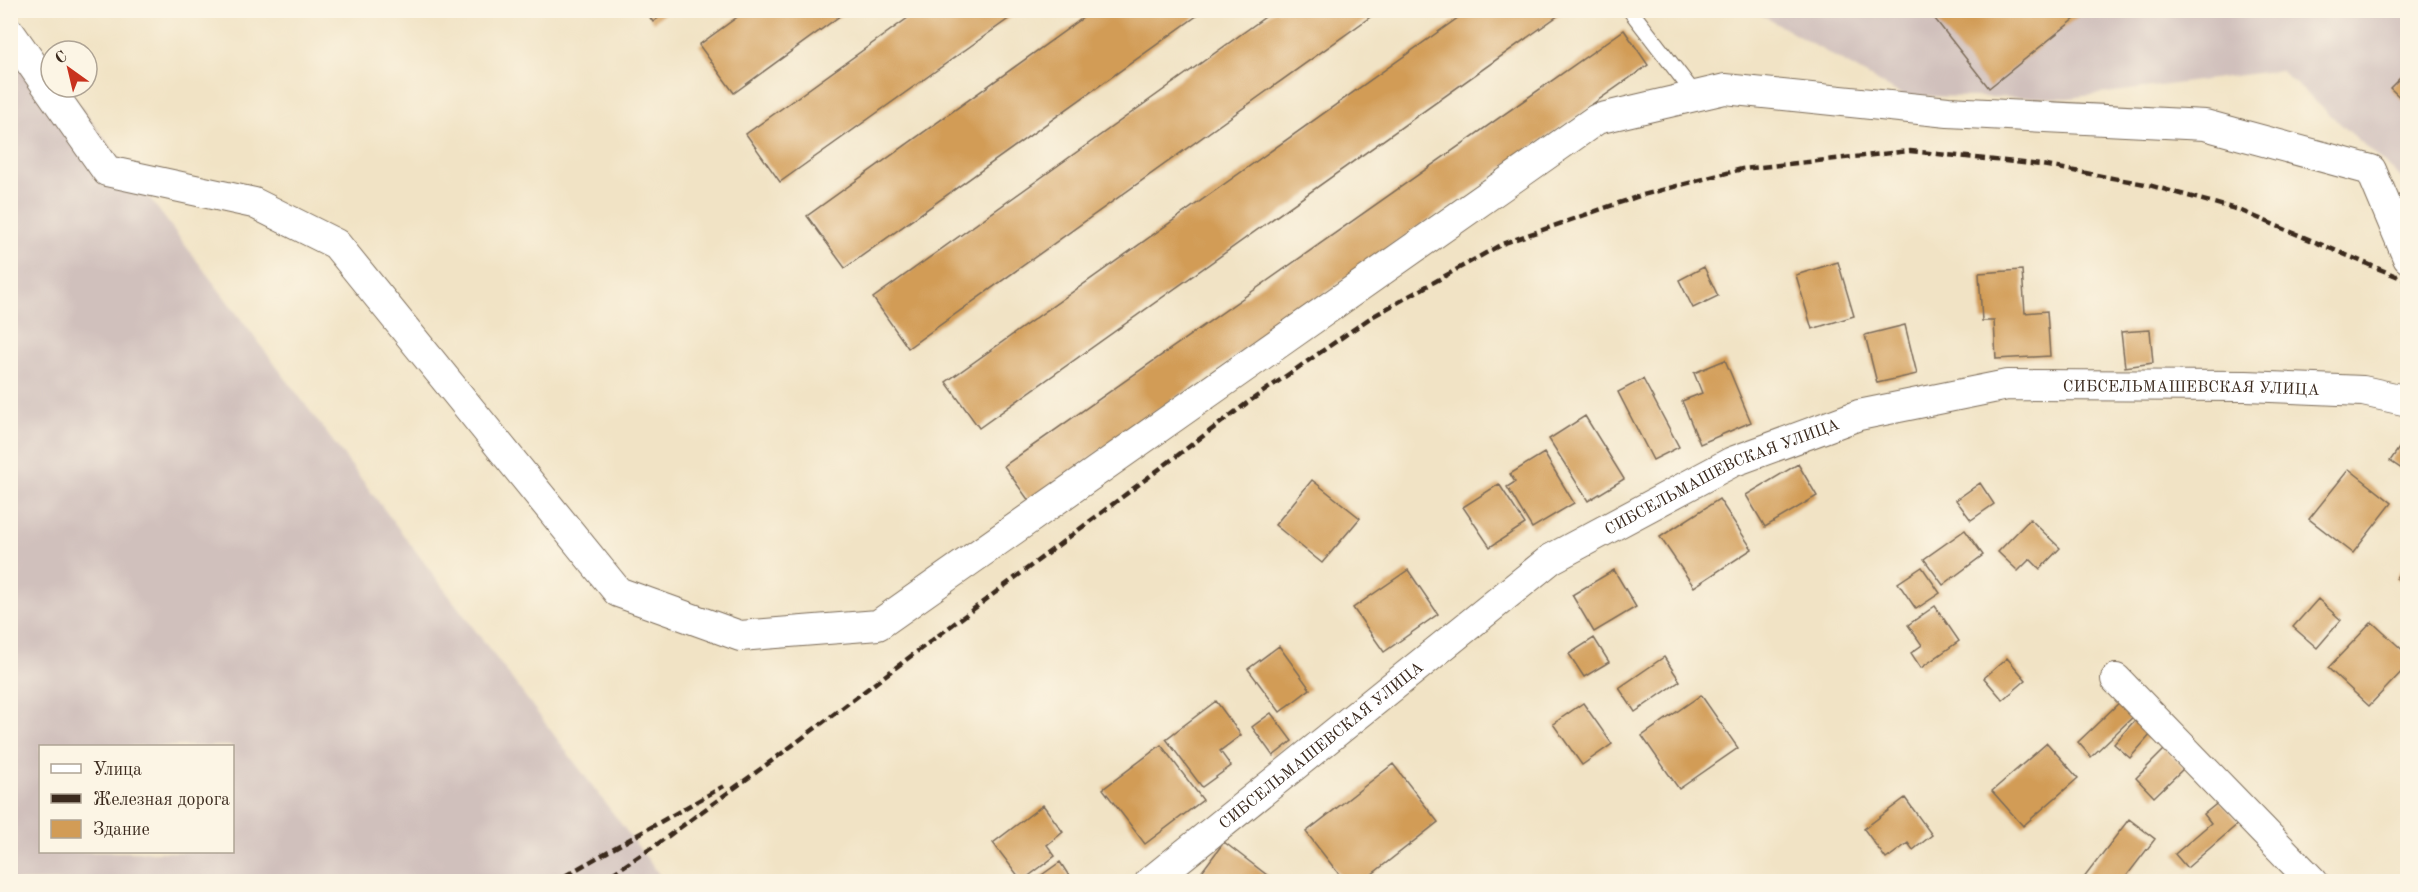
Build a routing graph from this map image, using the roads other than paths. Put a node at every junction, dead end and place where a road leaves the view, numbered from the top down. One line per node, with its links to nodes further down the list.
1 (1630, 10): 3 (lane)
2 (10, 33): 3 (street)
3 (1696, 96): 4 (street)
4 (2408, 258)
5 (2408, 401): 7 (street, СИБСЕЛЬМАШЕВСКАЯ УЛИЦА)
6 (2116, 679): 8 (street)
7 (1150, 882)
8 (2313, 882)

